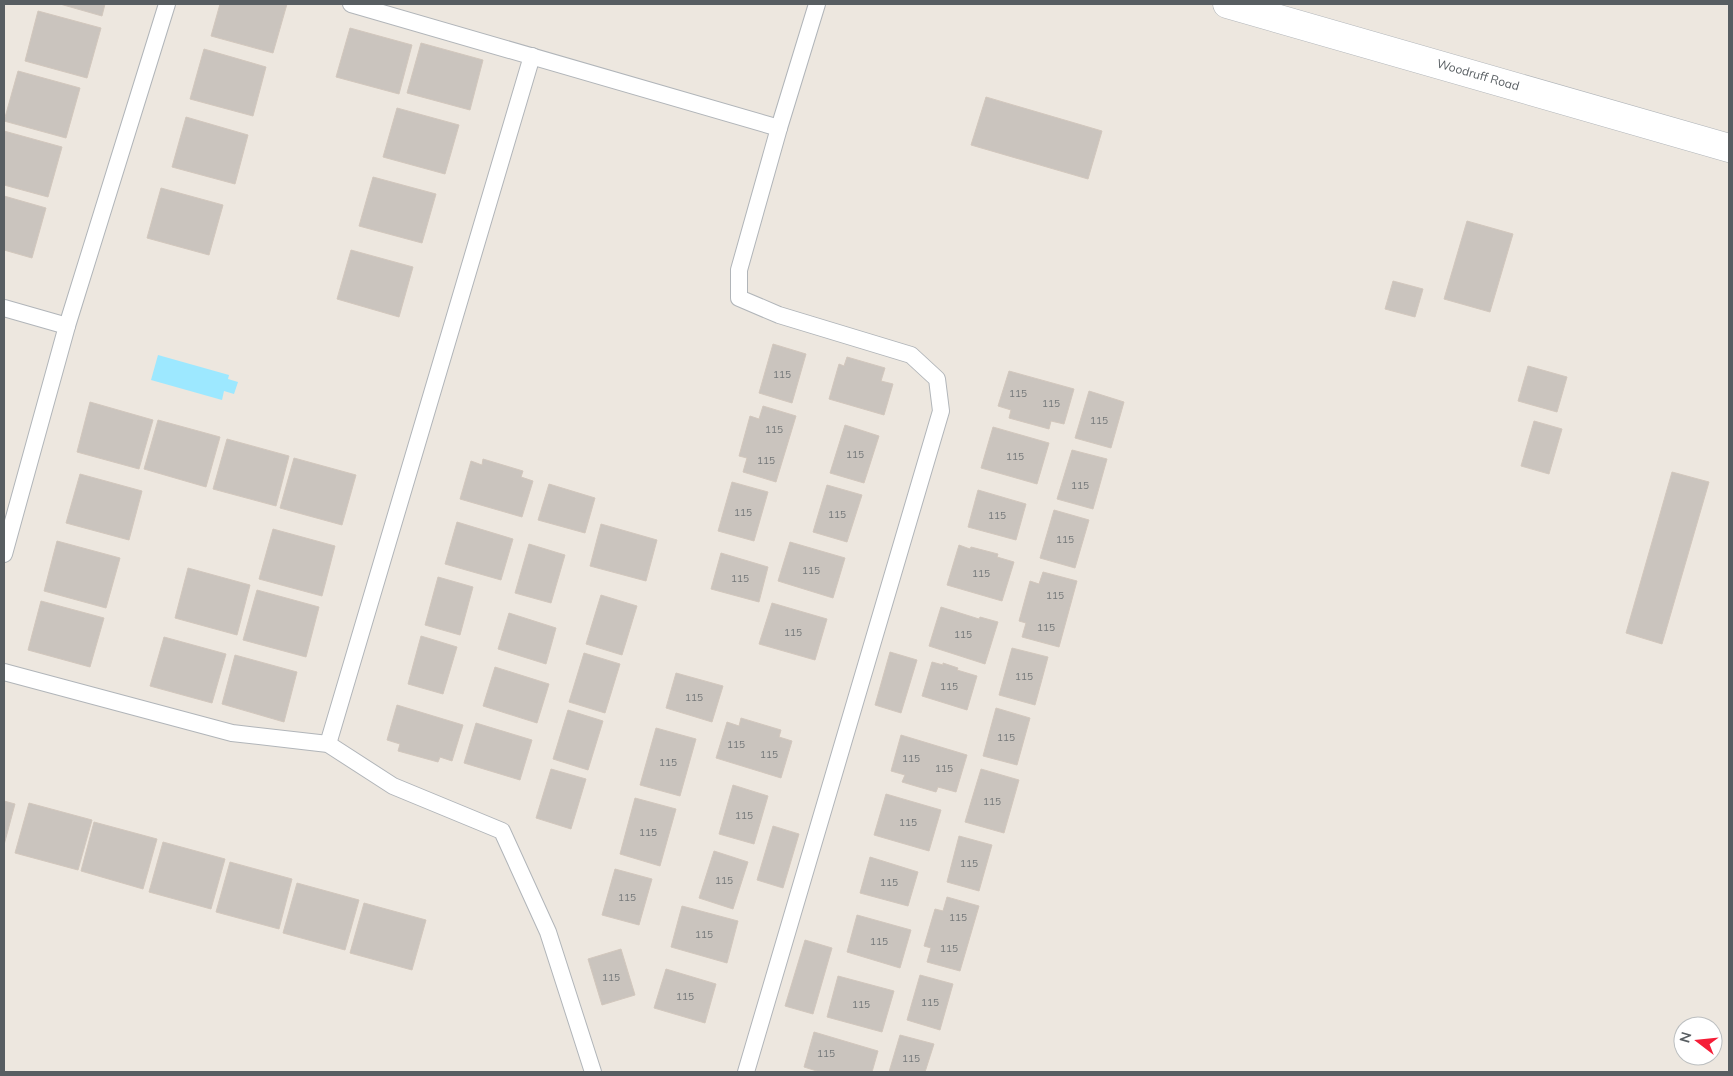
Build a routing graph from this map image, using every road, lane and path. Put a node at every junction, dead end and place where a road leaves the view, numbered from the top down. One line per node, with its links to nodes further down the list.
1 (167, 4): 9 (lane)
2 (351, 4): 5 (lane)
3 (817, 4): 6 (lane)
4 (1227, 4): 7 (street, Woodruff Road)
5 (532, 56): 6 (lane); 12 (lane)
6 (779, 128): 14 (lane)
7 (1729, 148)
8 (4, 308): 9 (lane)
9 (67, 326): 10 (lane)
10 (4, 554)
11 (4, 672): 12 (lane)
12 (328, 744): 13 (lane)
13 (593, 1072)
14 (746, 1072)

